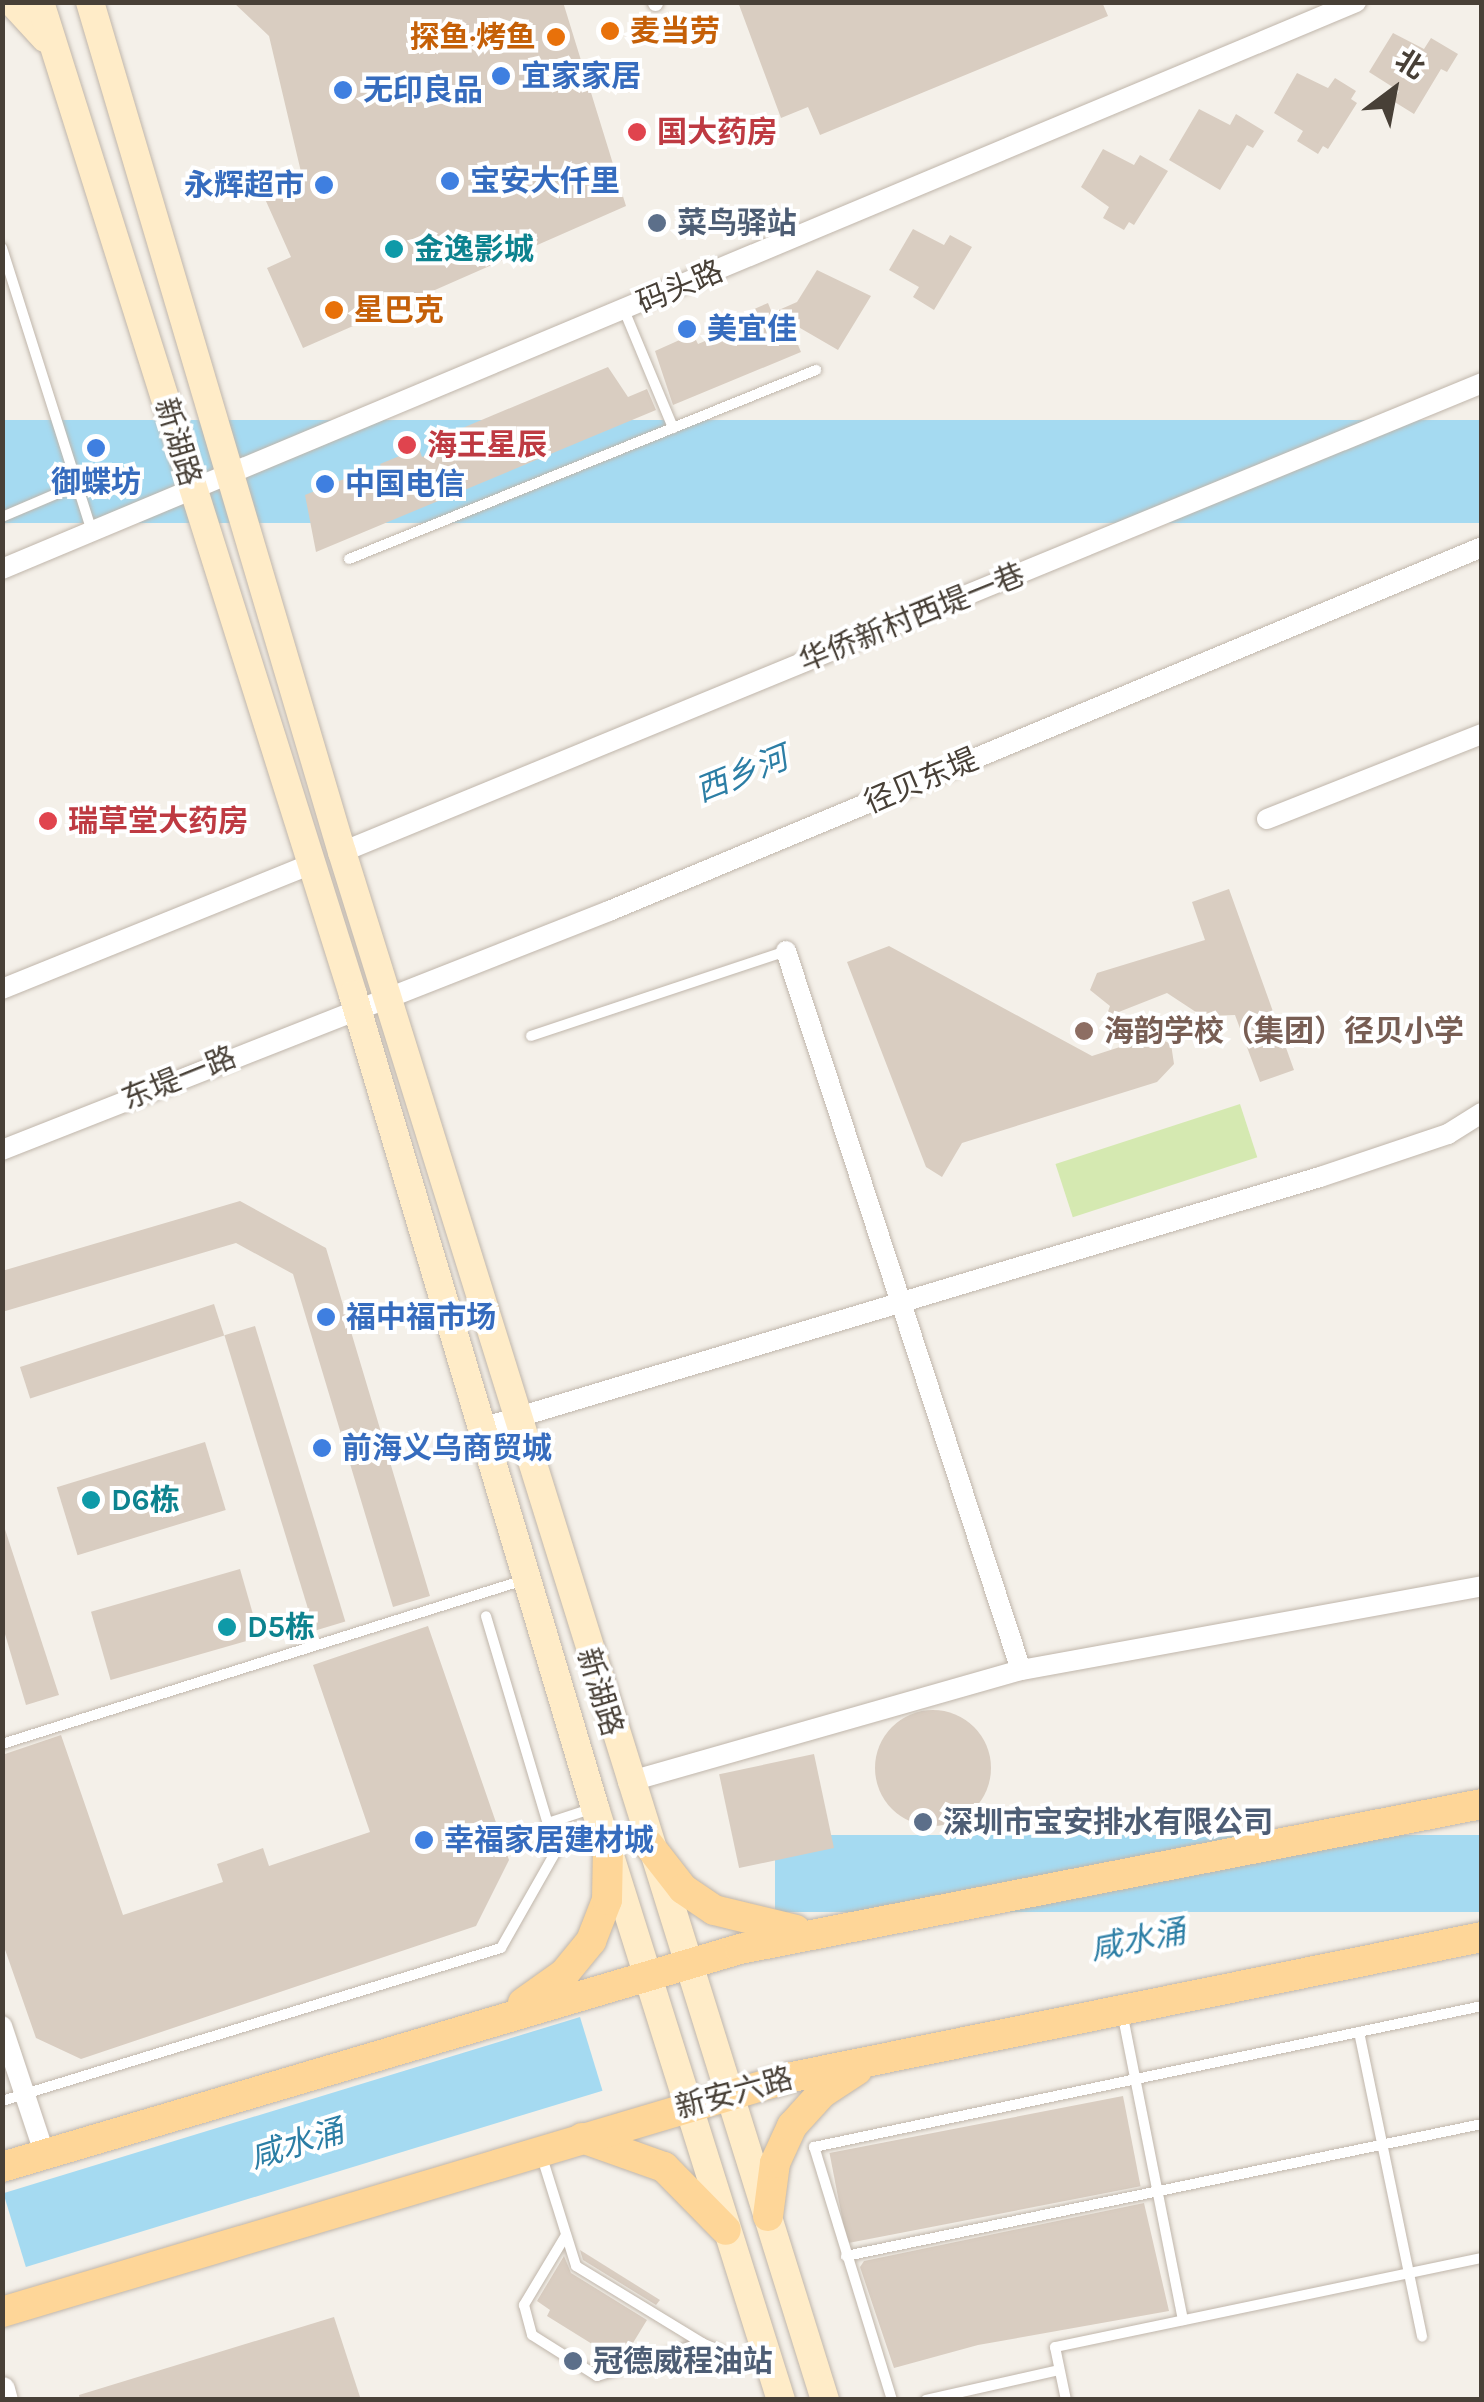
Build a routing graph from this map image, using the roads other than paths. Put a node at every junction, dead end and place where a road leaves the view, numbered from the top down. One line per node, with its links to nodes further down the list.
1 (12, 2): 5 (main road)
2 (40, 2): 5 (main road, 新湖路)
3 (1356, 2): 7 (street, 码头路)
4 (95, 11): 11 (main road, 新湖路)
5 (54, 49): 13 (main road, 新湖路)
6 (2, 248): 12 (lane)
7 (624, 310): 10 (lane); 11 (street, 码头路)
8 (816, 370): 10 (lane)
9 (1482, 383): 21 (street, 华侨新村西堤一巷)
10 (673, 428): 17 (lane)
11 (234, 474): 13 (street, 码头路); 21 (main road, 新湖路)
12 (78, 486): 14 (lane); 15 (lane)
13 (193, 491): 15 (street, 码头路); 22 (main road, 新湖路)
14 (2, 517)
15 (92, 532): 18 (street, 码头路)
16 (1482, 547): 24 (street, 径贝东堤)
17 (349, 559)
18 (2, 569)
19 (1482, 734): 20 (street)
20 (1267, 819)
21 (345, 860): 24 (main road, 新湖路)
22 (315, 873): 25 (street); 26 (main road, 新湖路)
23 (786, 951): 27 (lane); 30 (street)
24 (385, 987): 26 (street, 径贝东堤); 31 (main road, 新湖路)
25 (2, 989)
26 (355, 1000): 29 (street, 东堤一路); 32 (main road, 新湖路)
27 (531, 1036)
28 (1482, 1114): 30 (street)
29 (2, 1150)
30 (905, 1304): 31 (street); 36 (street)
31 (516, 1418): 32 (street); 38 (main road, 新湖路)
32 (485, 1427): 33 (main road, 新湖路)
33 (530, 1578): 37 (lane); 40 (main road, 新湖路)
34 (1482, 1586): 36 (street)
35 (486, 1616): 41 (lane)
36 (1021, 1670): 38 (street)
37 (2, 1744)
38 (628, 1782): 42 (main road, 新湖路)
39 (1482, 1804): 44 (main road)
40 (595, 1808): 41 (lane); 43 (main road, 新湖路)
41 (548, 1823): 56 (lane)
42 (648, 1844): 44 (main road); 46 (main road, 新湖路)
43 (608, 1850): 47 (main road, 新湖路); 50 (main road)
44 (824, 1933): 46 (main road)
45 (1482, 1937): 49 (main road, 新安六路)
46 (689, 1962): 47 (main road); 55 (main road, 新湖路)
47 (647, 1974): 50 (main road); 58 (main road, 新湖路)
48 (1482, 2006): 52 (lane)
49 (1121, 2008): 53 (main road, 新安六路); 54 (lane)
50 (490, 2022): 63 (main road)
51 (2, 2026): 56 (street)
52 (1359, 2032): 54 (lane); 61 (lane)
53 (889, 2054): 55 (main road, 新安六路); 66 (main road)
54 (1135, 2079): 65 (lane); 69 (lane)
55 (731, 2094): 58 (main road, 新安六路); 66 (main road, 新湖路)
56 (25, 2095): 57 (lane); 63 (street)
57 (2, 2101)
58 (687, 2105): 60 (main road, 新安六路); 67 (main road, 新湖路)
59 (1482, 2124): 61 (lane)
60 (579, 2138): 62 (main road, 新安六路); 67 (main road)
61 (1382, 2145): 65 (lane); 71 (lane)
62 (540, 2148): 68 (lane); 72 (main road, 新安六路)
63 (45, 2155): 64 (main road)
64 (2, 2167)
65 (1158, 2193): 69 (lane); 73 (lane)
66 (768, 2216): 80 (main road, 新湖路)
67 (726, 2230): 77 (main road, 新湖路)
68 (566, 2235): 75 (lane); 75 (lane)
69 (846, 2256): 81 (lane)
70 (1482, 2258): 71 (lane)
71 (1408, 2273): 73 (lane); 74 (lane)
72 (2, 2312)
73 (1183, 2320): 76 (lane)
74 (1422, 2337)
75 (702, 2343): 77 (lane)
76 (1060, 2370): 82 (lane); 83 (lane)
77 (777, 2386)
78 (2, 2388): 79 (street)
79 (5, 2400)
80 (824, 2400)
81 (892, 2400)
82 (926, 2400)
83 (1066, 2400)

